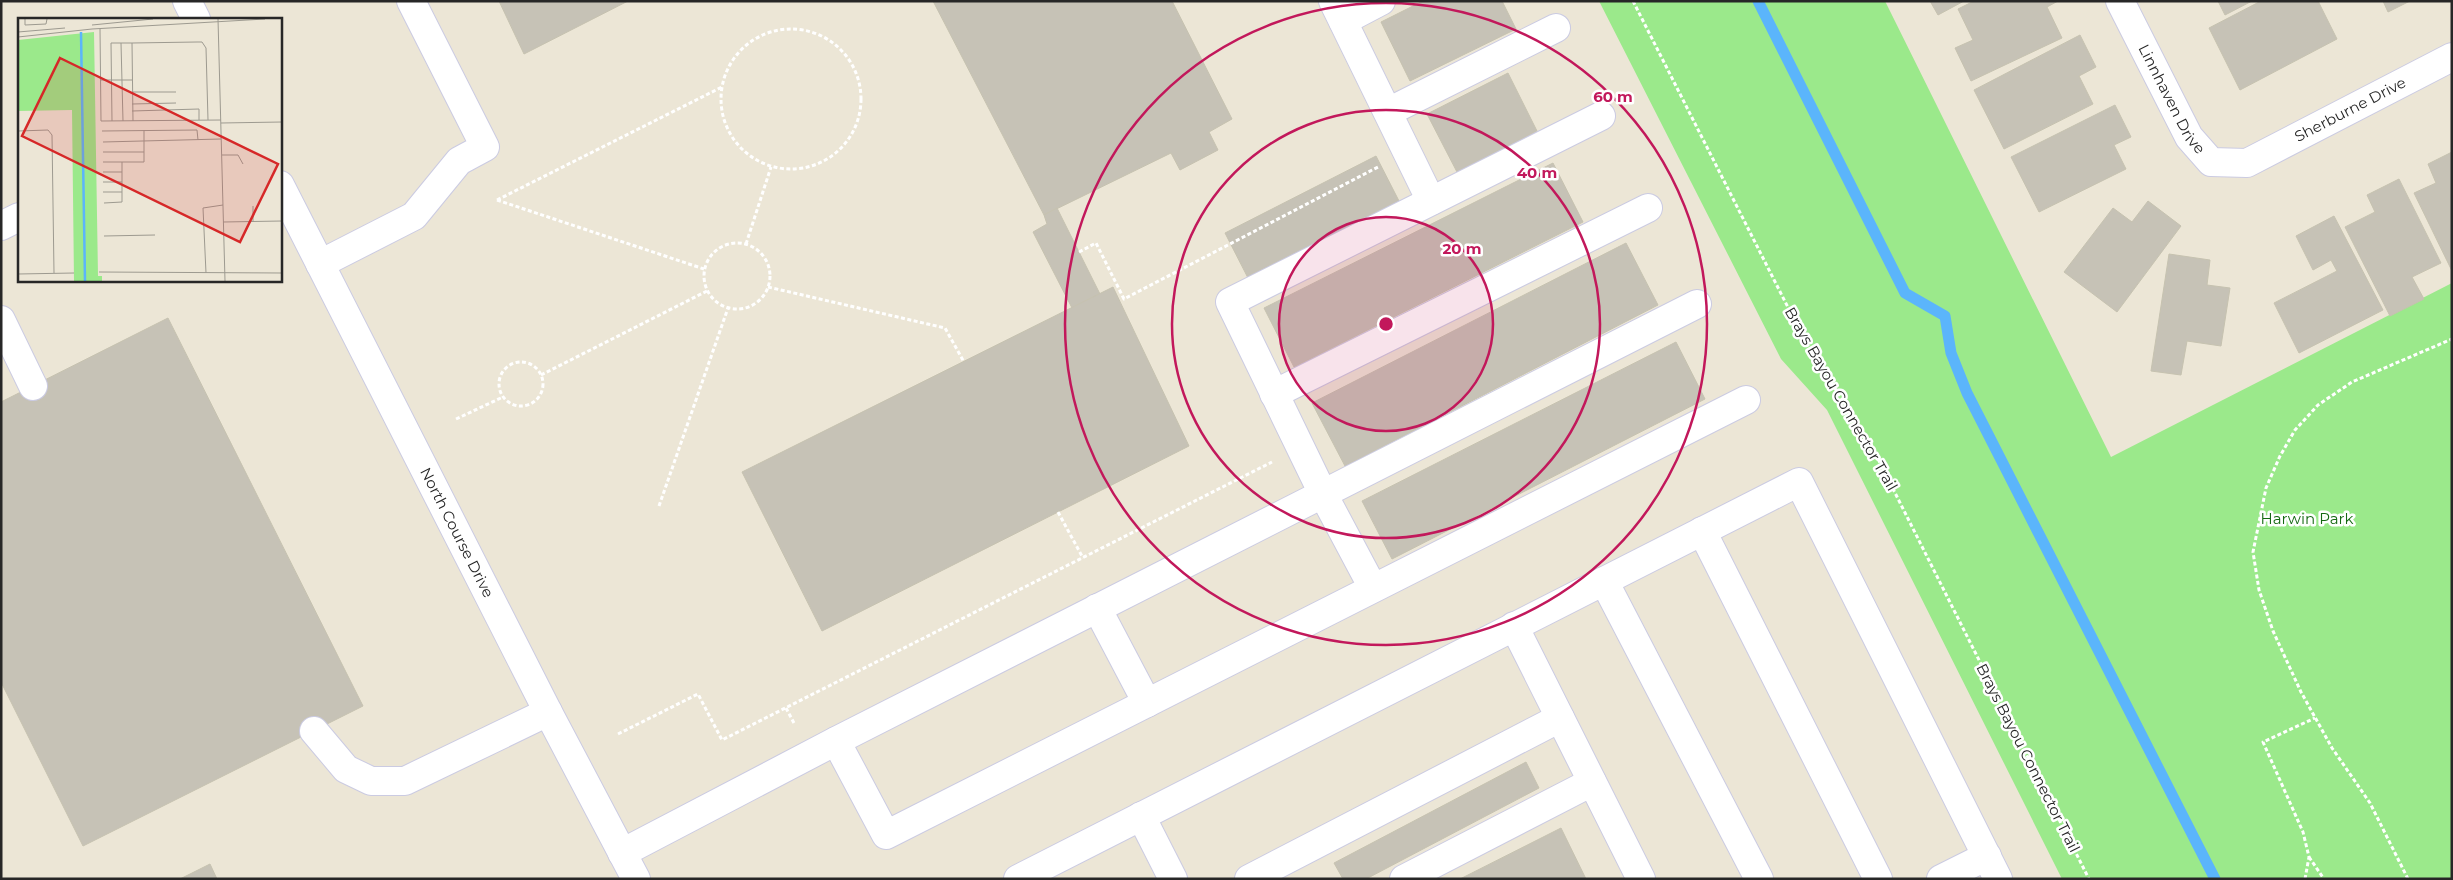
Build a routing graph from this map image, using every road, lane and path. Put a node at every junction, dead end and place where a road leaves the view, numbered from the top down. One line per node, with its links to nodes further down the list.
1 (187, 1): 7 (street)
2 (411, 1): 23 (street)
3 (1381, 1): 6 (street)
4 (1632, 1): 69 (path, Brays Bayou Connector Trail)
5 (2120, 1): 14 (street, Linnhaven Drive)
6 (1338, 11): 11 (street)
7 (196, 18)
8 (1556, 28): 11 (street)
9 (2452, 57): 14 (street, Sherburne Drive)
10 (722, 87): 15 (path); 15 (path); 24 (path)
11 (1388, 112): 13 (street)
12 (1601, 116): 17 (street)
13 (1408, 152): 17 (street); 22 (path)
14 (2247, 163)
15 (771, 166): 21 (path)
16 (281, 187): 23 (street, North Course Drive)
17 (1432, 201): 34 (street)
18 (1648, 208): 34 (street)
19 (18, 218): 20 (street)
20 (1, 226)
21 (746, 244): 24 (path); 25 (path)
22 (1080, 252)
23 (320, 264): 49 (street, North Course Drive)
24 (704, 269): 26 (path)
25 (768, 287): 28 (path); 31 (path)
26 (707, 291): 28 (path); 32 (path)
27 (1697, 304): 39 (street)
28 (728, 308): 40 (path)
29 (1, 320): 33 (street)
30 (2452, 339): 51 (path)
31 (964, 362)
32 (542, 375): 35 (path); 35 (path)
33 (33, 386)
34 (1274, 394): 38 (street)
35 (503, 397): 37 (path)
36 (1746, 400): 45 (street)
37 (456, 419)
38 (1301, 448): 39 (street); 43 (path)
39 (1323, 494): 45 (street); 46 (street)
40 (659, 506)
41 (1058, 512): 43 (path)
42 (1702, 531): 44 (street); 59 (street); 67 (street)
43 (1083, 558): 53 (path)
44 (1604, 581): 47 (street); 66 (street)
45 (1373, 588): 48 (street)
46 (1097, 608): 48 (street); 54 (street)
47 (1514, 626): 50 (street); 56 (street)
48 (1148, 703): 54 (street)
49 (548, 712): 52 (street); 57 (street, North Course Drive)
50 (1560, 718): 55 (street); 63 (street)
51 (2315, 718): 58 (path); 72 (path)
52 (314, 731)
53 (618, 734)
54 (836, 742): 57 (street)
55 (1592, 782): 64 (street); 65 (street)
56 (1141, 816): 61 (street); 62 (street)
57 (622, 853): 60 (street, North Course Drive)
58 (2309, 857): 70 (path); 71 (path)
59 (1992, 867): 68 (street)
60 (636, 879)
61 (1018, 879)
62 (1173, 879)
63 (1249, 879)
64 (1404, 879)
65 (1640, 879)
66 (1759, 879)
67 (1878, 879)
68 (1941, 879)
69 (2089, 879)
70 (2305, 879)
71 (2324, 879)
72 (2408, 879)

